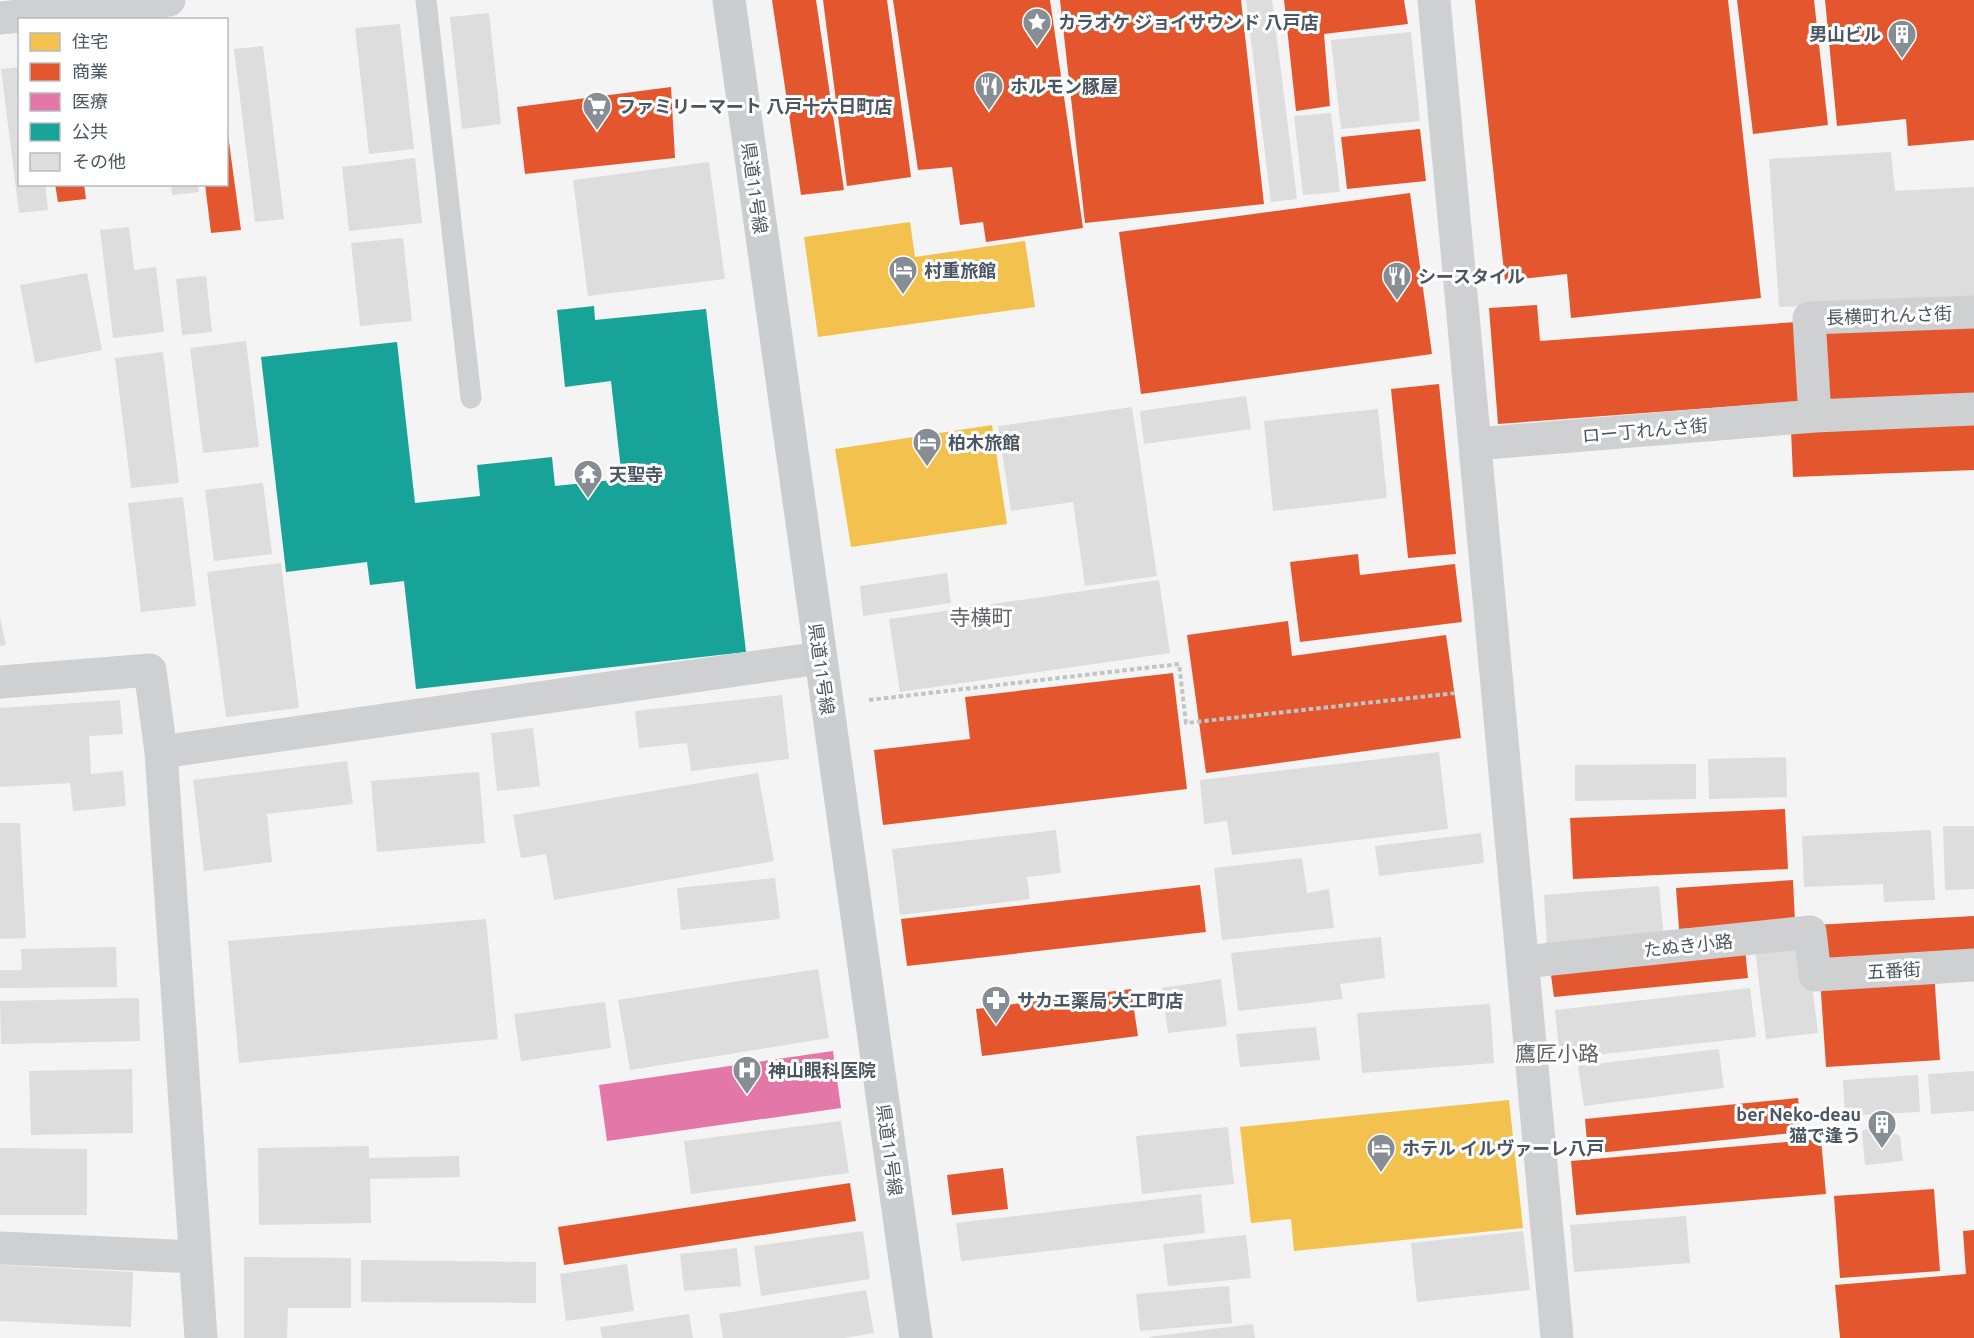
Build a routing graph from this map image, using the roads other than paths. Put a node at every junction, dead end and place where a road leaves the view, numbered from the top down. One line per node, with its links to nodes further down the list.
1 (169, 0): 5 (street)
2 (426, 0): 7 (lane)
3 (729, 0): 11 (main road, 県道11号線)
4 (1434, 0): 10 (street)
5 (0, 18)
6 (1974, 312): 9 (street, 長横町れんさ街)
7 (471, 398)
8 (1974, 409): 9 (street)
9 (1815, 416): 10 (street, ロー丁れんさ街)
10 (1474, 444): 14 (street)
11 (820, 658): 13 (street); 20 (main road, 県道11号線)
12 (0, 682): 13 (street)
13 (161, 752): 18 (street)
14 (1523, 962): 16 (street, たぬき小路); 21 (street)
15 (1974, 965): 16 (street, 五番街)
16 (1815, 975)
17 (0, 1248): 18 (street)
18 (195, 1257): 19 (street)
19 (201, 1338)
20 (916, 1338)
21 (1557, 1338)

